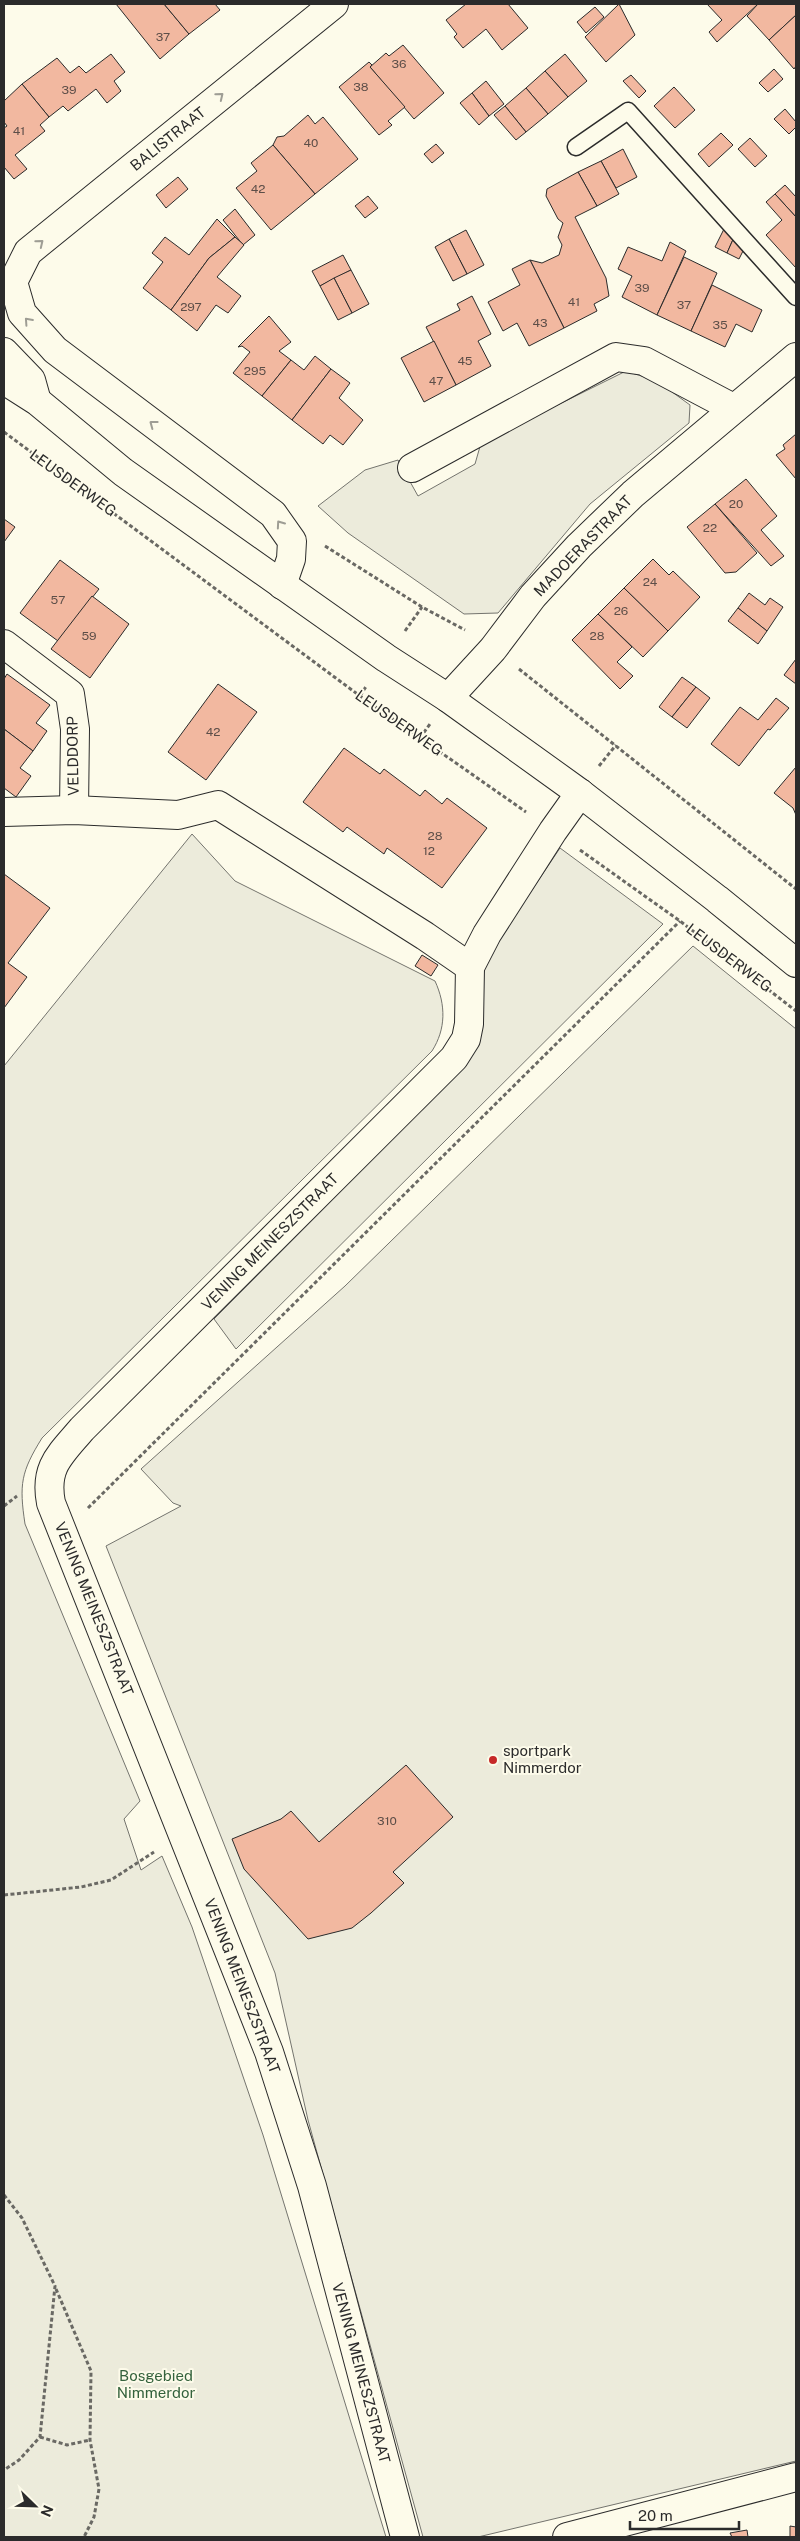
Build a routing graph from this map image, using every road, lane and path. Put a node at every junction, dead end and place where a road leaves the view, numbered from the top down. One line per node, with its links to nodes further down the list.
1 (334, 4): 12 (street, BALISTRAAT, one-way to 1)
2 (576, 147): 3 (lane)
3 (796, 296)
4 (4, 352): 7 (street)
5 (796, 357): 8 (street, MADOERASTRAAT)
6 (4, 380): 7 (street)
7 (37, 401): 12 (street)
8 (733, 408): 10 (street); 14 (street, MADOERASTRAAT)
9 (4, 432): 19 (path, LEUSDERWEG)
10 (412, 468)
11 (323, 545): 14 (path)
12 (282, 585): 15 (street)
13 (4, 644): 17 (street, VELDDORP)
14 (493, 648): 15 (street, MADOERASTRAAT); 20 (path)
15 (448, 698): 16 (street)
16 (580, 793): 19 (street, VENING MEINESZSTRAAT); 22 (street)
17 (74, 810): 18 (street, VELDDORP); 23 (street, VELDDORP)
18 (4, 812)
19 (553, 831): 21 (path, LEUSDERWEG); 23 (street, VENING MEINESZSTRAAT)
20 (796, 889)
21 (680, 921): 24 (path, LEUSDERWEG); 25 (path)
22 (796, 963)
23 (470, 967): 25 (street, VENING MEINESZSTRAAT)
24 (796, 1011)
25 (63, 1532): 26 (street, VENING MEINESZSTRAAT)
26 (182, 1834): 27 (path); 35 (street, VENING MEINESZSTRAAT)
27 (4, 1895)
28 (4, 2195): 29 (path)
29 (56, 2286): 30 (path); 31 (path)
30 (40, 2438): 31 (path); 32 (path)
31 (90, 2440): 34 (path)
32 (4, 2470)
33 (796, 2477): 36 (street)
34 (84, 2537)
35 (405, 2537)
36 (567, 2537)

